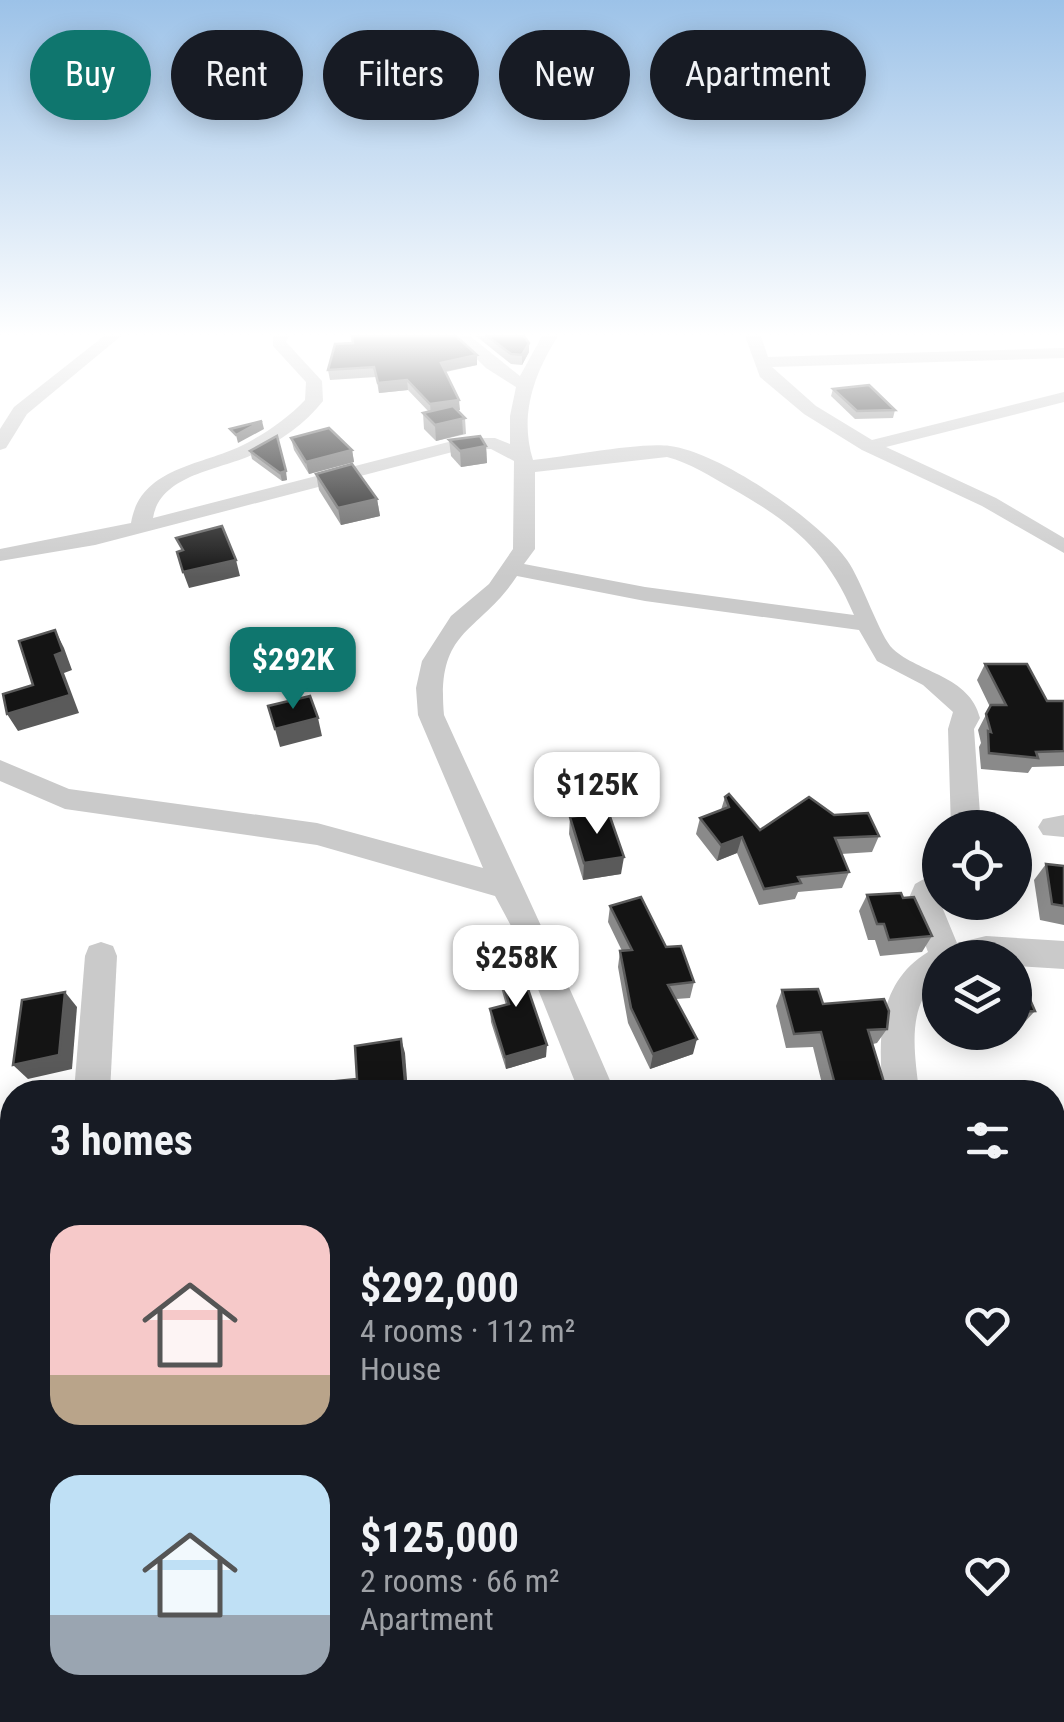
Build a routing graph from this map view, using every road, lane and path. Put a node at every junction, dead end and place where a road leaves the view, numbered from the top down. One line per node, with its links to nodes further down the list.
1 (17, 416): 7 (street)
2 (297, 416): 11 (street)
3 (495, 416): 8 (street)
4 (509, 416): 10 (street)
5 (823, 416): 9 (street)
6 (985, 416): 9 (street)
7 (0, 444)
8 (447, 446): 10 (street); 11 (street)
9 (869, 446): 12 (street)
10 (523, 462): 14 (street); 15 (street)
11 (141, 527): 13 (street)
12 (1064, 547)
13 (0, 555)
14 (514, 569): 15 (street); 18 (street)
15 (869, 624): 17 (street)
16 (0, 770): 18 (street)
17 (965, 810)
18 (506, 887): 24 (street)
19 (1032, 953): 20 (street)
20 (1064, 955)
21 (101, 956): 23 (street)
22 (922, 971): 25 (street)
23 (93, 1080)
24 (592, 1080)
25 (900, 1080)

